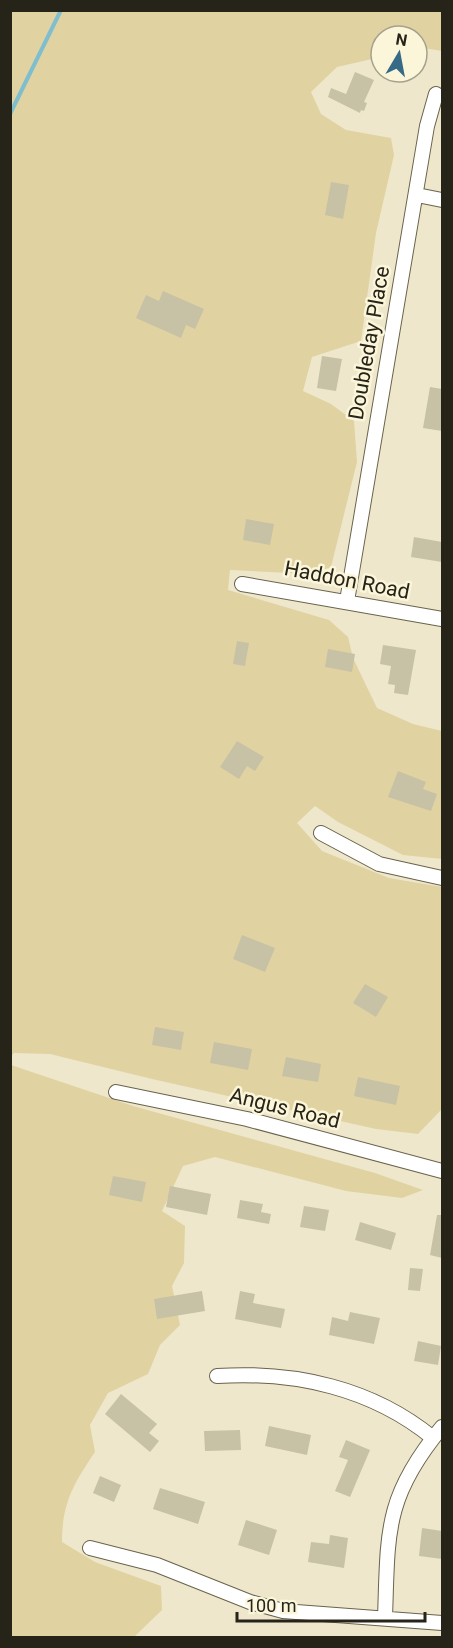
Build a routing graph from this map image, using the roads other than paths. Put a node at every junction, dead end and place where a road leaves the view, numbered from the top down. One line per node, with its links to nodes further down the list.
1 (436, 94): 2 (street, Doubleday Place)
2 (417, 195): 3 (street); 5 (street, Doubleday Place)
3 (442, 200)
4 (242, 584): 5 (street, Haddon Road)
5 (347, 601): 6 (street, Haddon Road)
6 (442, 619)
7 (321, 832): 8 (street)
8 (442, 878)
9 (116, 1092): 10 (street, Angus Road)
10 (442, 1171)
11 (217, 1376): 12 (street)
12 (438, 1433): 14 (street)
13 (90, 1548): 14 (street)
14 (385, 1618): 15 (street)
15 (442, 1623)

